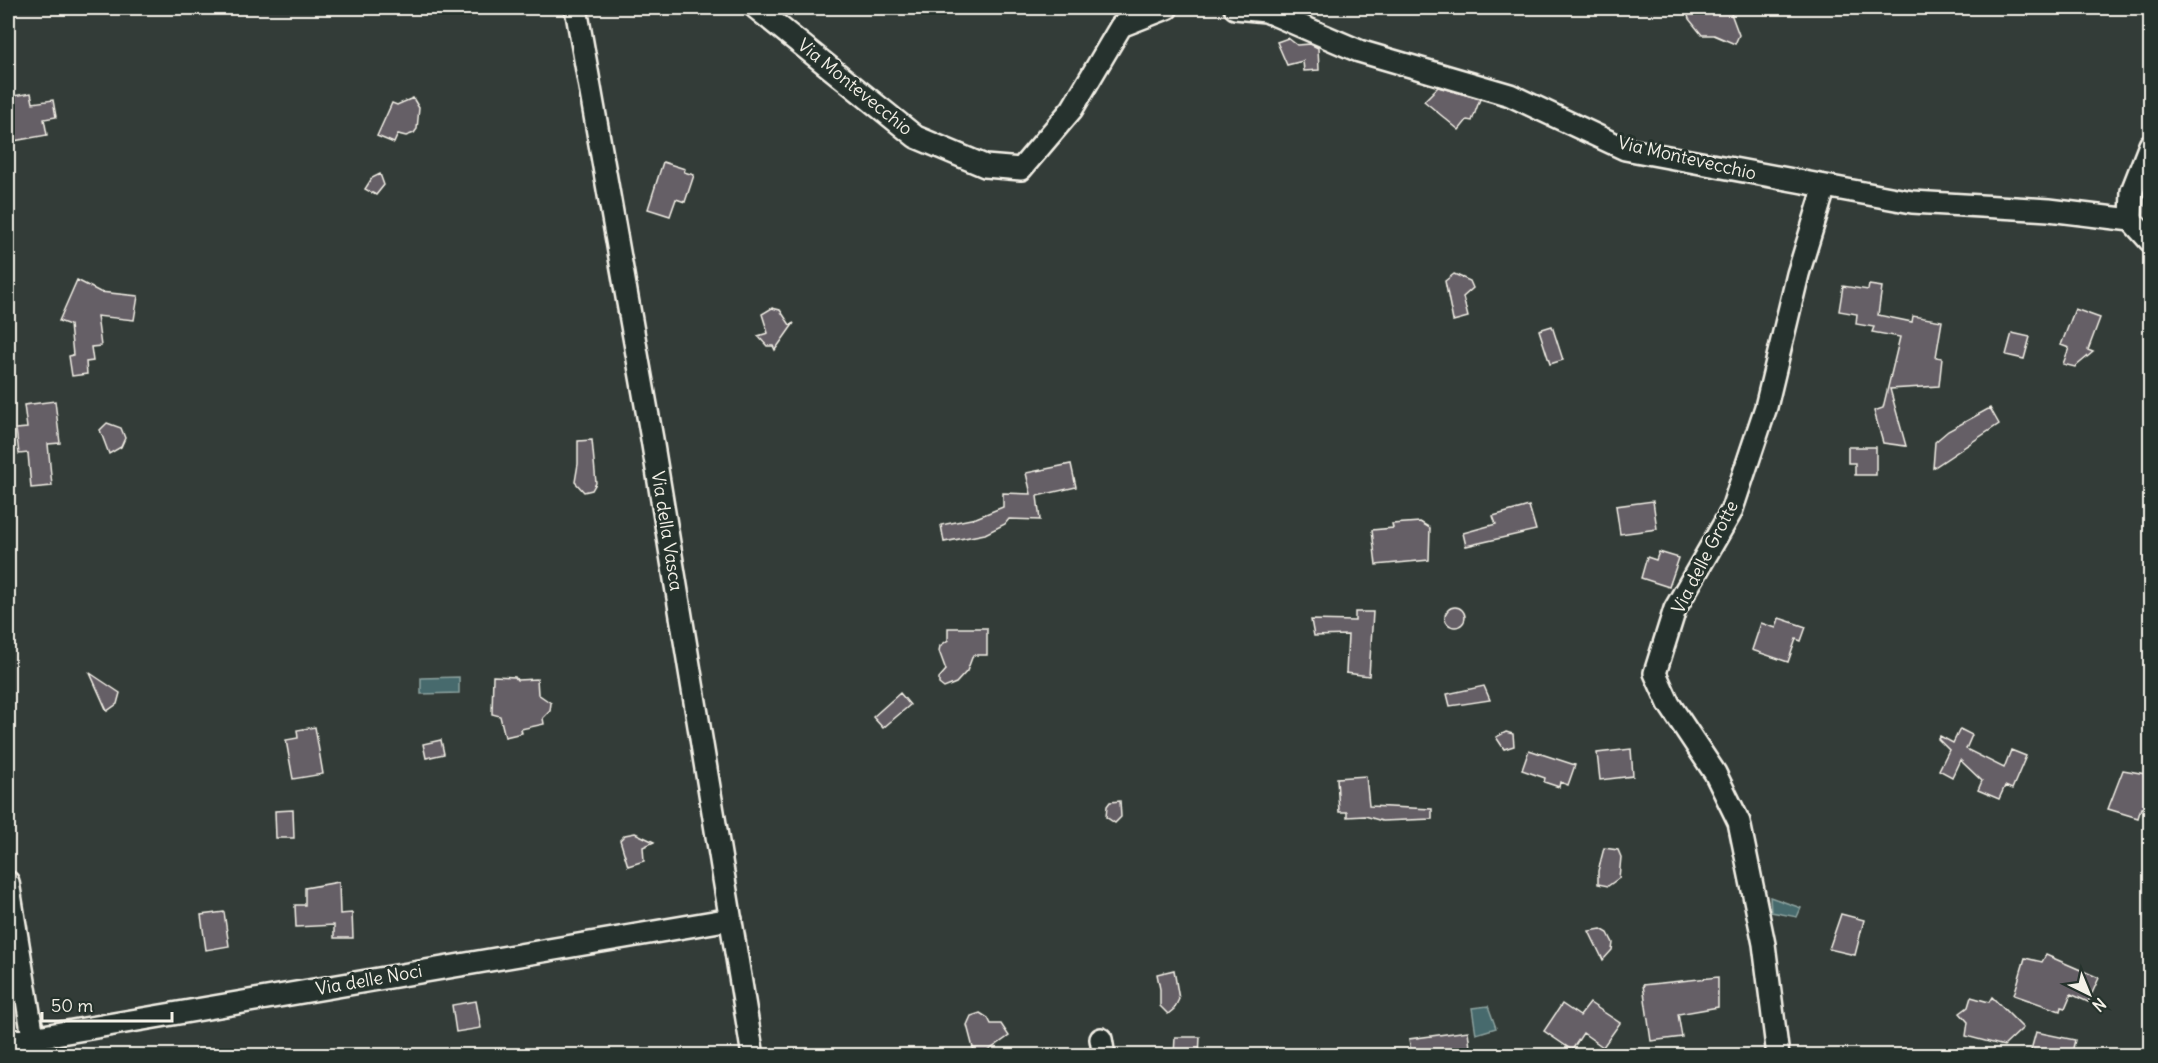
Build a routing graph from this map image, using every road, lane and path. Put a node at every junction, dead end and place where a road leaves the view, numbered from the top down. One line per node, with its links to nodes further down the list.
1 (576, 8): 10 (street, Via della Vasca)
2 (756, 8): 3 (street, Via Montevecchio)
3 (1167, 8)
4 (1235, 8): 6 (street, Via Montevecchio)
5 (2151, 145): 7 (street)
6 (1825, 186): 7 (street, Via Montevecchio); 14 (street, Via delle Grotte)
7 (2131, 220): 8 (street)
8 (2151, 241)
9 (8, 882): 11 (street)
10 (731, 919): 11 (street, Via delle Noci); 13 (street, Via della Vasca)
11 (33, 1037): 12 (street, Via delle Noci)
12 (8, 1041)
13 (753, 1056)
14 (1778, 1056)

